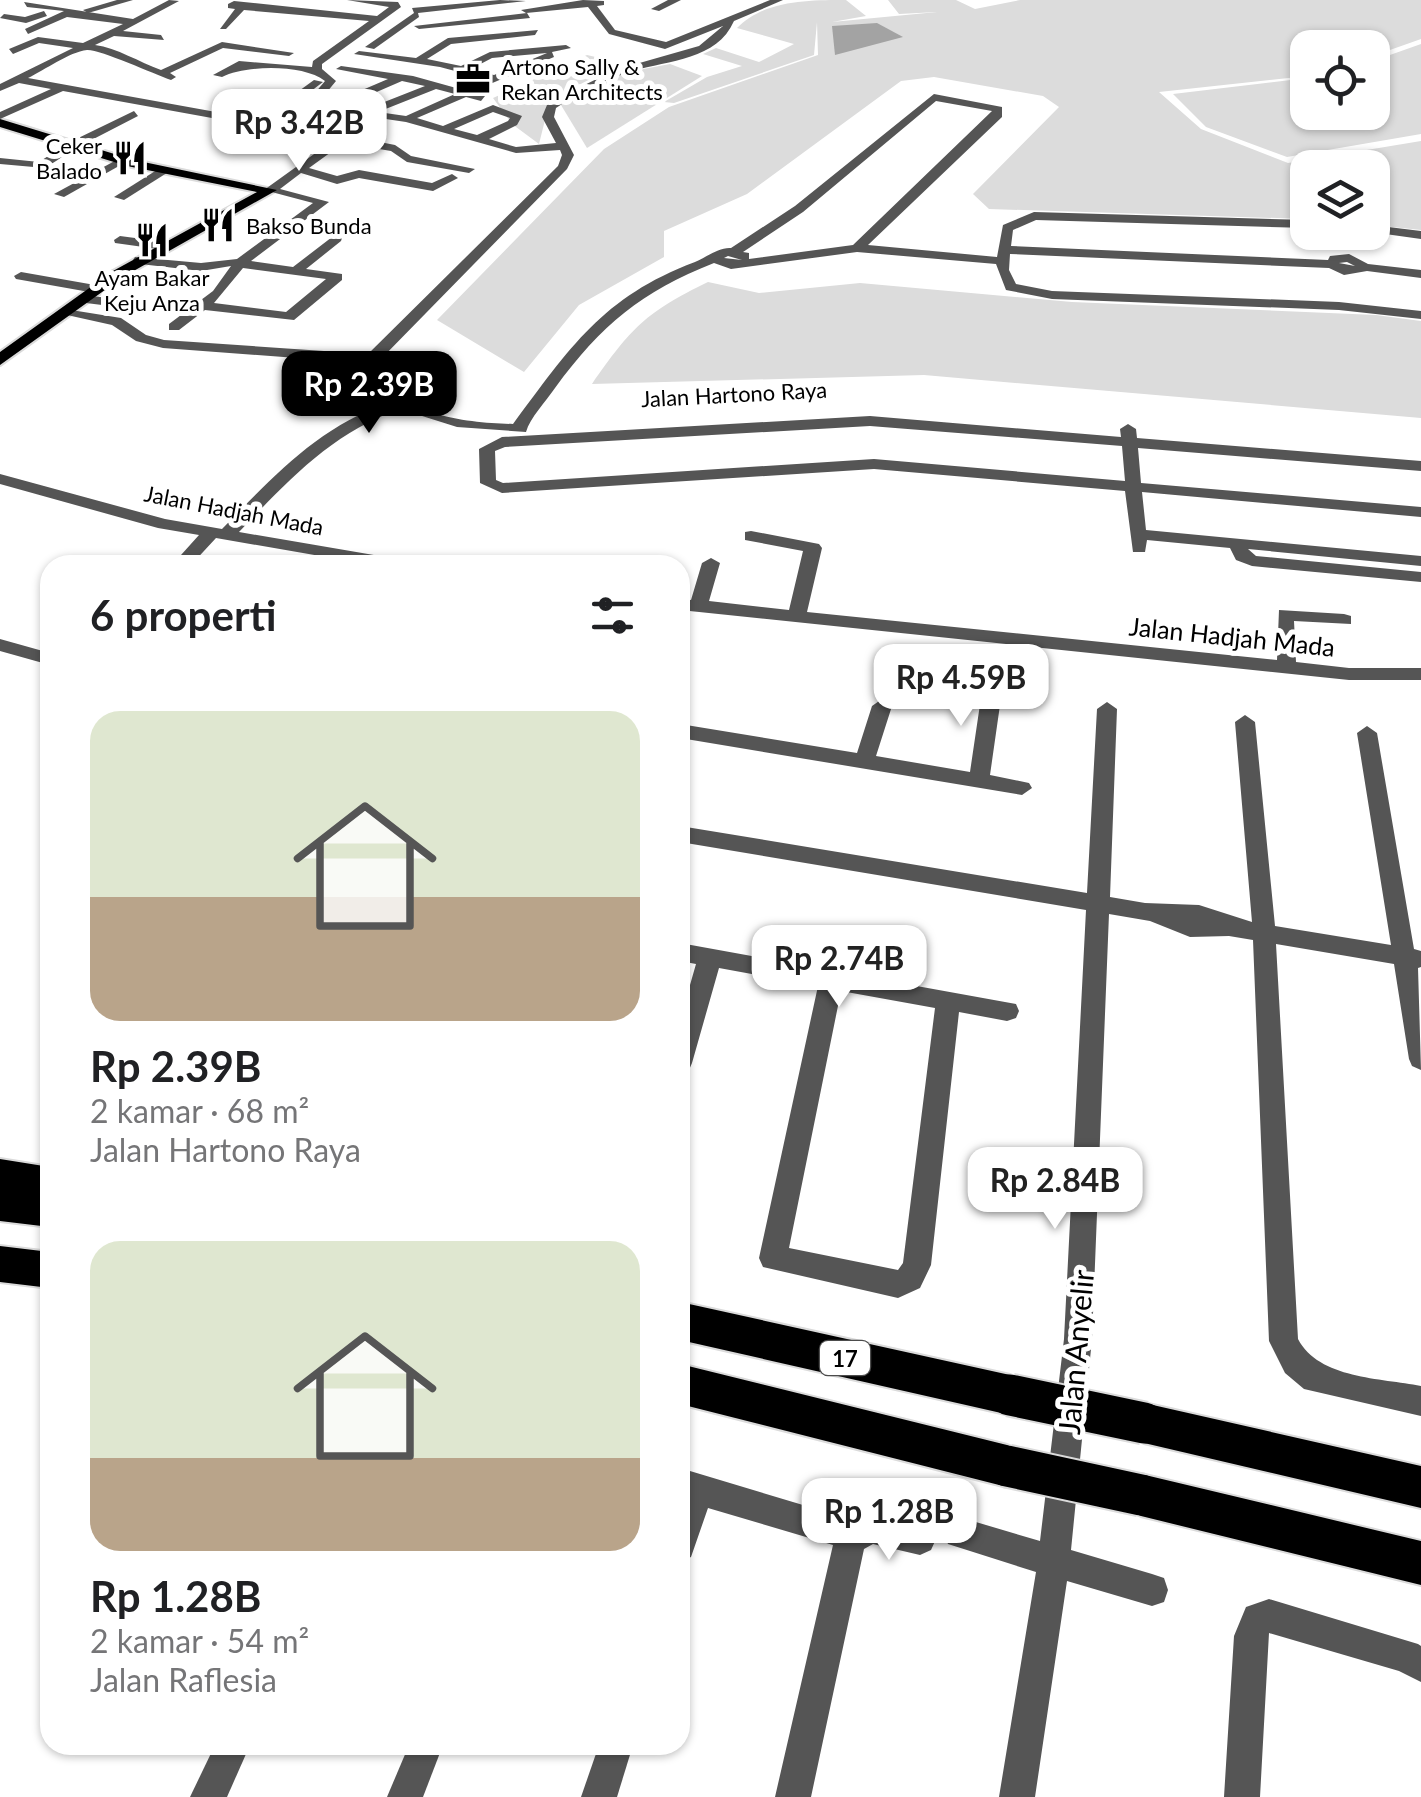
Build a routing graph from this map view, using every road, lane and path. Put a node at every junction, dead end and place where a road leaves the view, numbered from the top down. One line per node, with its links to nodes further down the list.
1 (94, 0): 12 (street)
2 (128, 0): 12 (street)
3 (352, 0): 16 (street)
4 (673, 0): 11 (street)
5 (775, 0): 15 (street)
6 (174, 1): 17 (street)
7 (594, 1): 10 (street); 25 (street)
8 (242, 4): 16 (street); 18 (street)
9 (28, 5): 12 (street); 13 (street)
10 (524, 7): 14 (street); 14 (street); 22 (street)
11 (656, 9)
12 (68, 13): 13 (street); 17 (street); 20 (street)
13 (1, 15)
14 (416, 18): 21 (street); 21 (street); 26 (street)
15 (730, 18): 25 (street); 36 (street)
16 (379, 19): 39 (street)
17 (134, 22): 23 (street)
18 (222, 27)
19 (93, 31): 23 (street)
20 (28, 32)
21 (391, 32): 28 (street)
22 (535, 32): 26 (street); 30 (street)
23 (114, 34): 24 (street); 27 (street)
24 (161, 38)
25 (669, 44): 36 (street)
26 (440, 45): 35 (street)
27 (87, 47): 29 (street); 32 (street); 34 (street)
28 (370, 47)
29 (13, 51)
30 (550, 51): 38 (street); 44 (street)
31 (43, 52): 34 (street)
32 (289, 53)
33 (359, 54): 35 (street)
34 (71, 56): 45 (street)
35 (418, 61): 38 (street)
36 (627, 67): 65 (street)
37 (341, 69): 41 (street)
38 (464, 69): 44 (street)
39 (317, 70): 40 (street); 43 (street)
40 (218, 74)
41 (378, 74): 42 (street); 51 (street)
42 (401, 76): 47 (street); 51 (street)
43 (330, 77): 54 (street); 60 (street)
44 (495, 79): 52 (street)
45 (17, 81): 46 (street); 49 (street)
46 (42, 85): 50 (street); 50 (street)
47 (436, 85): 52 (street); 56 (street)
48 (106, 86): 53 (street)
49 (0, 88)
50 (60, 89): 53 (street); 57 (street)
51 (358, 93): 56 (street)
52 (466, 93): 58 (street)
53 (92, 94): 60 (street)
54 (284, 106)
55 (134, 114): 64 (street)
56 (363, 114): 58 (street)
57 (0, 116)
58 (407, 119): 61 (street)
59 (0, 124): 64 (main road)
60 (294, 129): 62 (street)
61 (445, 129): 63 (street); 63 (street)
62 (331, 138): 69 (street); 70 (street)
63 (480, 139): 65 (street)
64 (68, 144): 66 (street); 67 (main road); 68 (street)
65 (560, 148): 97 (street)
66 (32, 159)
67 (122, 160): 71 (main road); 75 (street)
68 (0, 161)
69 (469, 169)
70 (302, 170): 72 (street); 74 (street)
71 (164, 171): 74 (main road); 77 (street)
72 (330, 178): 73 (street); 76 (street)
73 (452, 178)
74 (270, 190): 76 (street); 84 (main road)
75 (60, 194)
76 (301, 196): 88 (street)
77 (120, 197)
78 (1290, 223): 86 (street)
79 (1390, 231): 80 (street)
80 (1421, 235)
81 (336, 238): 89 (street)
82 (120, 240): 84 (street)
83 (858, 245): 85 (street); 85 (street); 86 (street)
84 (164, 246): 87 (main road)
85 (740, 256): 100 (street)
86 (1005, 256): 90 (street); 95 (street)
87 (140, 260): 88 (street); 92 (main road)
88 (240, 263): 89 (street); 94 (street)
89 (298, 269): 94 (street)
90 (1421, 274)
91 (22, 276): 92 (street)
92 (79, 302): 93 (street); 97 (street); 98 (main road)
93 (134, 305)
94 (202, 306): 96 (street)
95 (1421, 315)
96 (174, 327)
97 (374, 356): 99 (street)
98 (0, 360)
99 (400, 404): 100 (street, Jalan Hartono Raya); 107 (street)
100 (517, 429): 101 (street, Jalan Hartono Raya)
101 (1128, 436): 102 (street, Jalan Hartono Raya); 103 (street); 105 (street); 105 (street)
102 (1421, 454)
103 (1421, 466)
104 (0, 479): 107 (street, Jalan Hadjah Mada)
105 (1132, 486): 106 (street); 109 (street)
106 (1421, 512)
107 (218, 534): 110 (street); 111 (street, Jalan Hadjah Mada)
108 (750, 536): 117 (street)
109 (1237, 543): 112 (street); 114 (street)
110 (192, 555)
111 (312, 555)
112 (1421, 561)
113 (711, 563): 115 (street)
114 (1421, 577)
115 (690, 604)
116 (690, 606): 117 (street, Jalan Hadjah Mada)
117 (796, 618): 121 (street, Jalan Hadjah Mada)
118 (1344, 620): 121 (street)
119 (0, 645): 120 (street)
120 (40, 656)
121 (1287, 667): 122 (street, Jalan Hadjah Mada)
122 (1421, 674)
123 (993, 684): 130 (street)
124 (882, 706): 129 (street)
125 (1106, 709): 133 (street, Jalan Anyelir)
126 (1246, 722): 134 (street)
127 (690, 733): 129 (street)
128 (1368, 734): 137 (street)
129 (864, 762): 130 (street)
130 (979, 780): 131 (street)
131 (1022, 788)
132 (690, 836): 133 (street)
133 (1101, 904): 134 (street); 158 (street, Jalan Anyelir)
134 (1264, 933): 137 (street); 151 (street)
135 (690, 954): 136 (street)
136 (710, 958): 138 (street); 141 (street)
137 (1414, 959): 142 (street)
138 (831, 981): 139 (street); 139 (street)
139 (948, 1003): 140 (street)
140 (1007, 1011)
141 (690, 1028)
142 (1421, 1059)
143 (0, 1175): 144 (highway)
144 (40, 1181)
145 (0, 1204): 146 (highway)
146 (40, 1209)
147 (0, 1264): 148 (highway)
148 (40, 1269)
149 (690, 1323): 153 (highway, 17, bridge)
150 (690, 1387): 157 (highway, bridge)
151 (1421, 1401)
152 (690, 1486): 155 (street)
153 (1421, 1487)
154 (959, 1533): 158 (street)
155 (845, 1534): 156 (street); 167 (street)
156 (920, 1539)
157 (1421, 1563)
158 (1054, 1564): 159 (street); 168 (street, Jalan Anyelir)
159 (1152, 1590)
160 (1421, 1665): 169 (street)
161 (228, 1755): 164 (street)
162 (422, 1755): 165 (street)
163 (613, 1755): 166 (street)
164 (208, 1797)
165 (405, 1797)
166 (599, 1797)
167 (793, 1797)
168 (1017, 1797)
169 (1242, 1797)

